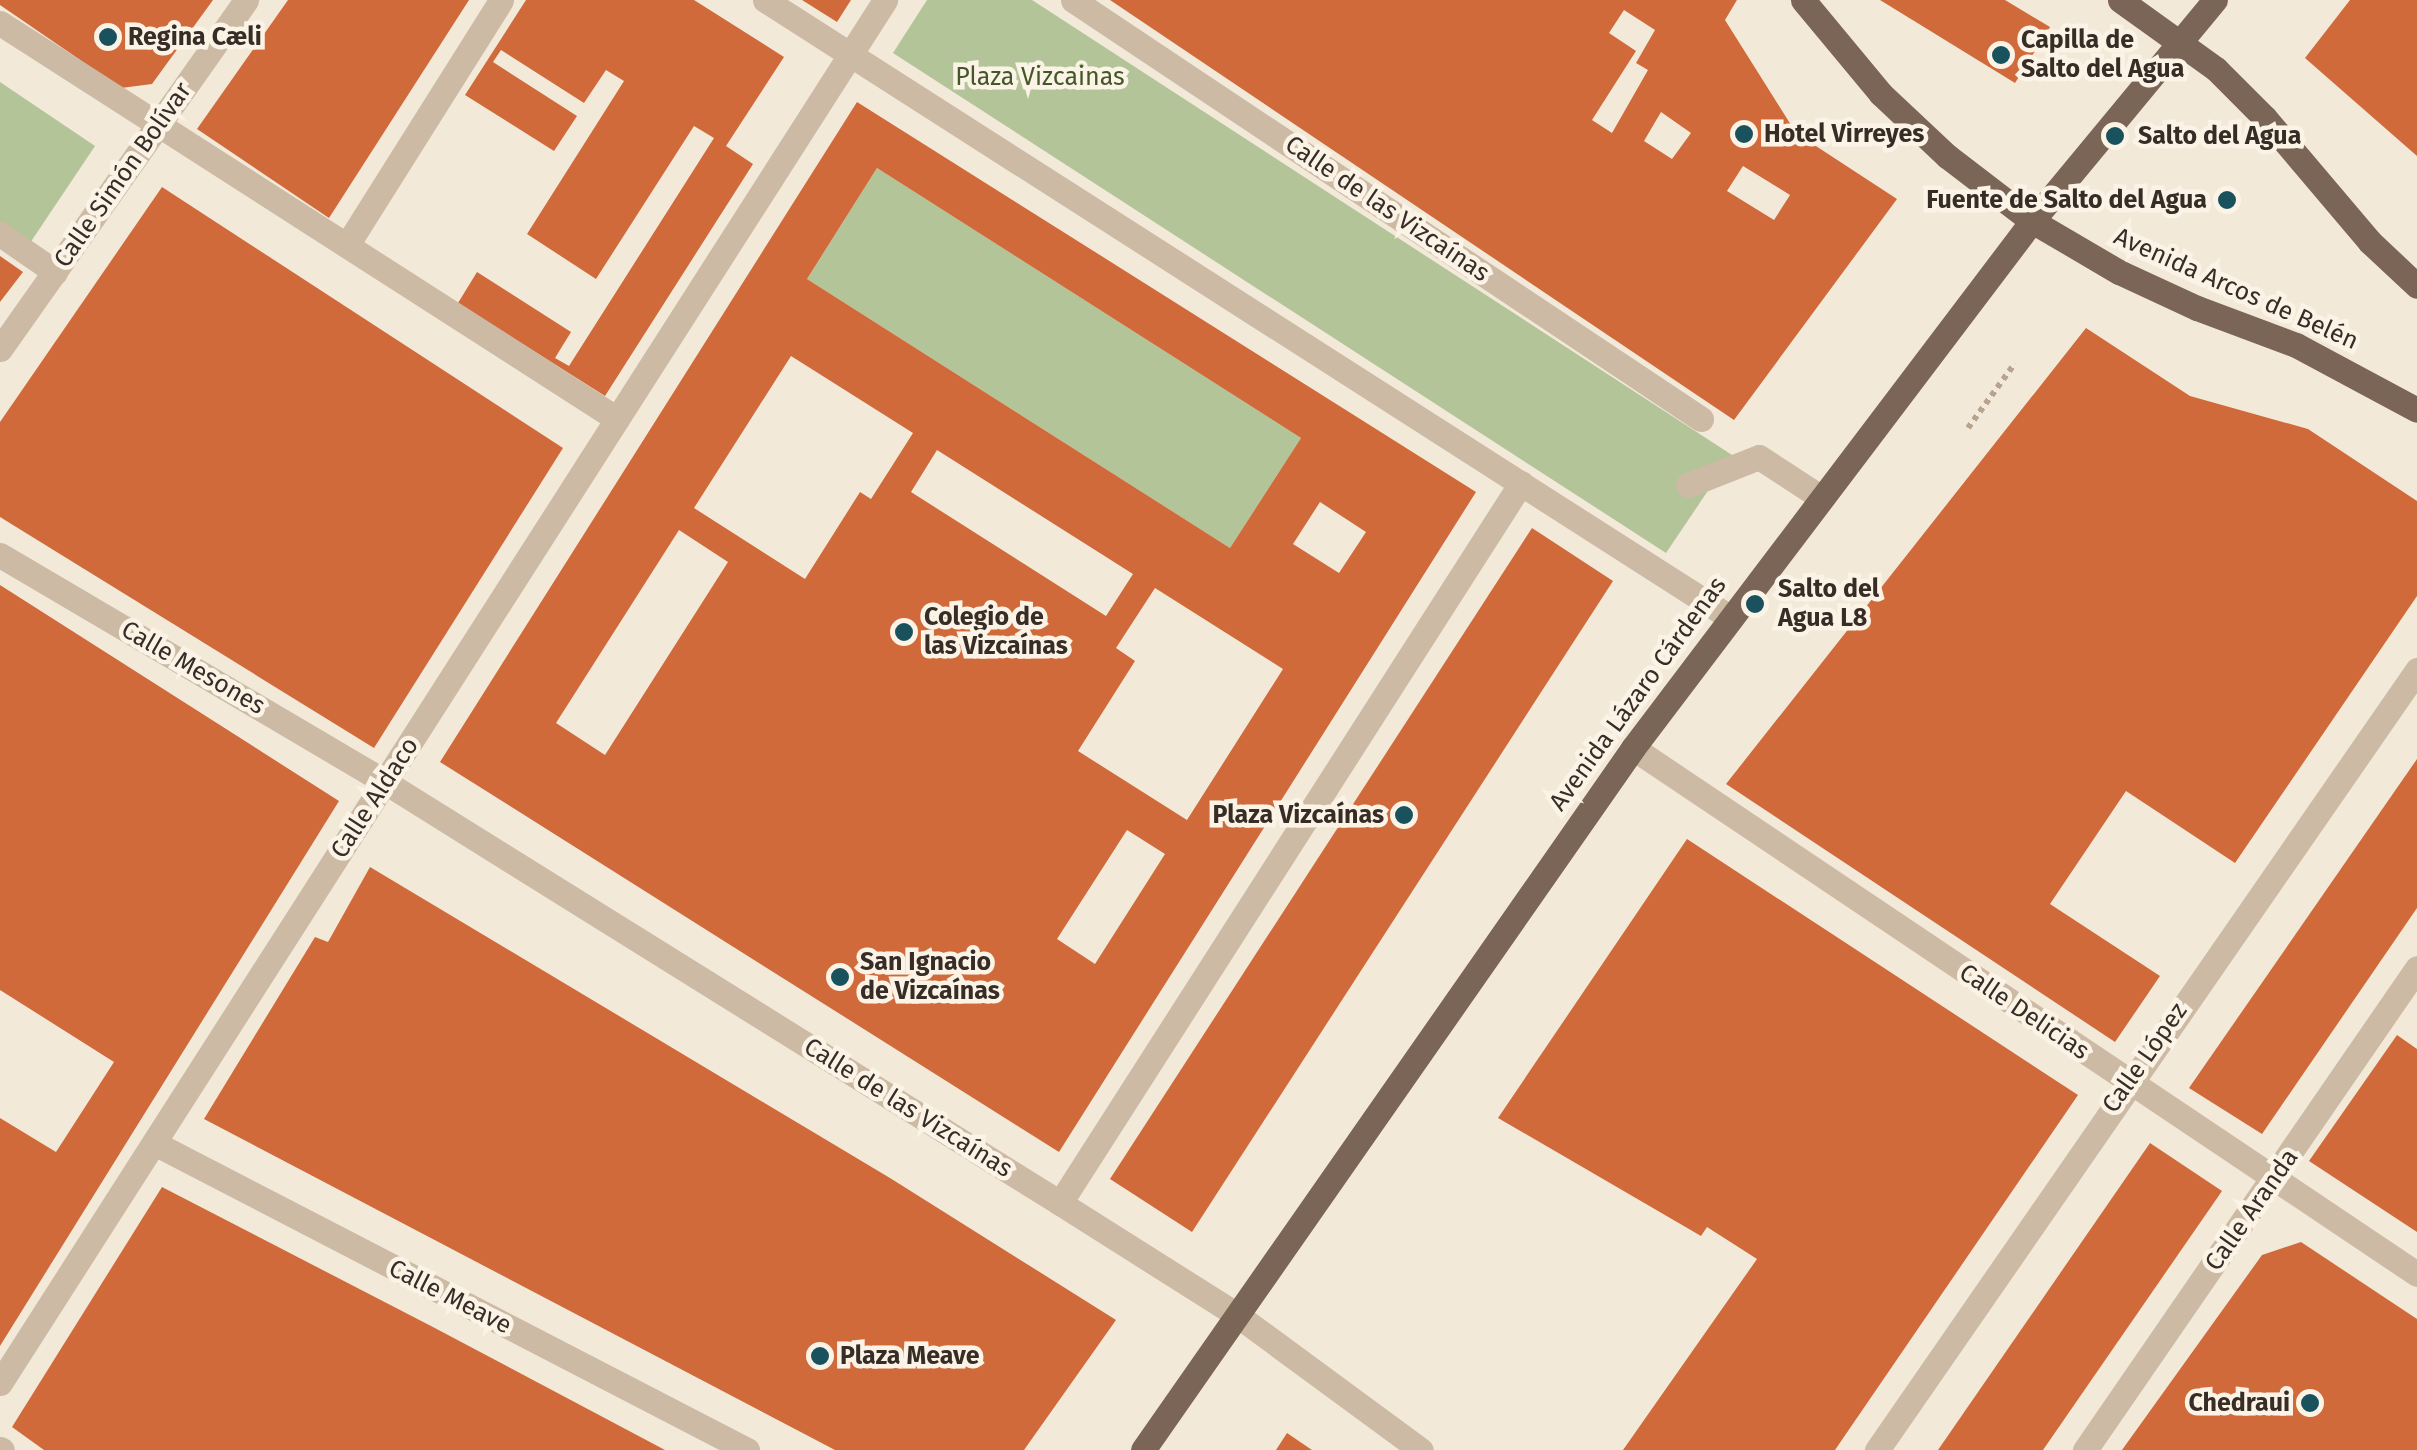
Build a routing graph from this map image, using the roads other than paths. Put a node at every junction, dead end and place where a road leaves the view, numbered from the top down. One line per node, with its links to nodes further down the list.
1 (246, 0): 12 (street, Calle Simón Bolívar)
2 (501, 0): 15 (street)
3 (764, 0): 11 (street)
4 (885, 0): 11 (street, Calle Aldaco)
5 (1073, 0): 21 (street, Calle de las Vizcaínas)
6 (1803, 0): 13 (main road, Avenida Arcos de Belén)
7 (2120, 0): 10 (main road)
8 (2215, 0): 10 (main road, Avenida Lázaro Cárdenas)
9 (0, 22): 12 (street)
10 (2181, 41): 13 (main road, Avenida Lázaro Cárdenas); 17 (main road)
11 (851, 54): 20 (street, Calle Aldaco); 22 (street)
12 (158, 124): 15 (street); 16 (street, Calle Simón Bolívar)
13 (2032, 222): 19 (main road, Avenida Arcos de Belén); 24 (main road, Avenida Lázaro Cárdenas)
14 (0, 234): 16 (street)
15 (347, 245): 20 (street)
16 (55, 272): 18 (street, Calle Simón Bolívar)
17 (2417, 286)
18 (0, 349)
19 (2417, 410)
20 (617, 419): 29 (street, Calle Aldaco)
21 (1701, 419)
22 (1520, 483): 26 (street); 34 (street)
23 (1688, 485): 24 (street)
24 (1822, 498): 26 (main road, Avenida Lázaro Cárdenas)
25 (0, 555): 29 (street, Calle Mesones)
26 (1731, 618): 28 (main road, Avenida Lázaro Cárdenas)
27 (2417, 670): 31 (street, Calle López)
28 (1633, 748): 31 (street, Calle Delicias); 36 (main road, Avenida Lázaro Cárdenas)
29 (385, 782): 32 (street, Calle Aldaco); 34 (street, Calle de las Vizcaínas)
30 (2417, 968): 33 (street, Calle Aranda)
31 (2128, 1082): 33 (street, Calle Delicias); 41 (street, Calle López)
32 (154, 1143): 37 (street, Calle Aldaco); 38 (street, Calle Meave)
33 (2273, 1181): 35 (street, Calle Delicias); 42 (street, Calle Aranda)
34 (1060, 1203): 36 (street, Calle de las Vizcaínas)
35 (2417, 1274)
36 (1237, 1316): 39 (main road, Avenida Lázaro Cárdenas); 40 (street, Calle de las Vizcaínas)
37 (0, 1383)
38 (747, 1450)
39 (1143, 1450)
40 (1421, 1450)
41 (1878, 1450)
42 (2085, 1450)

